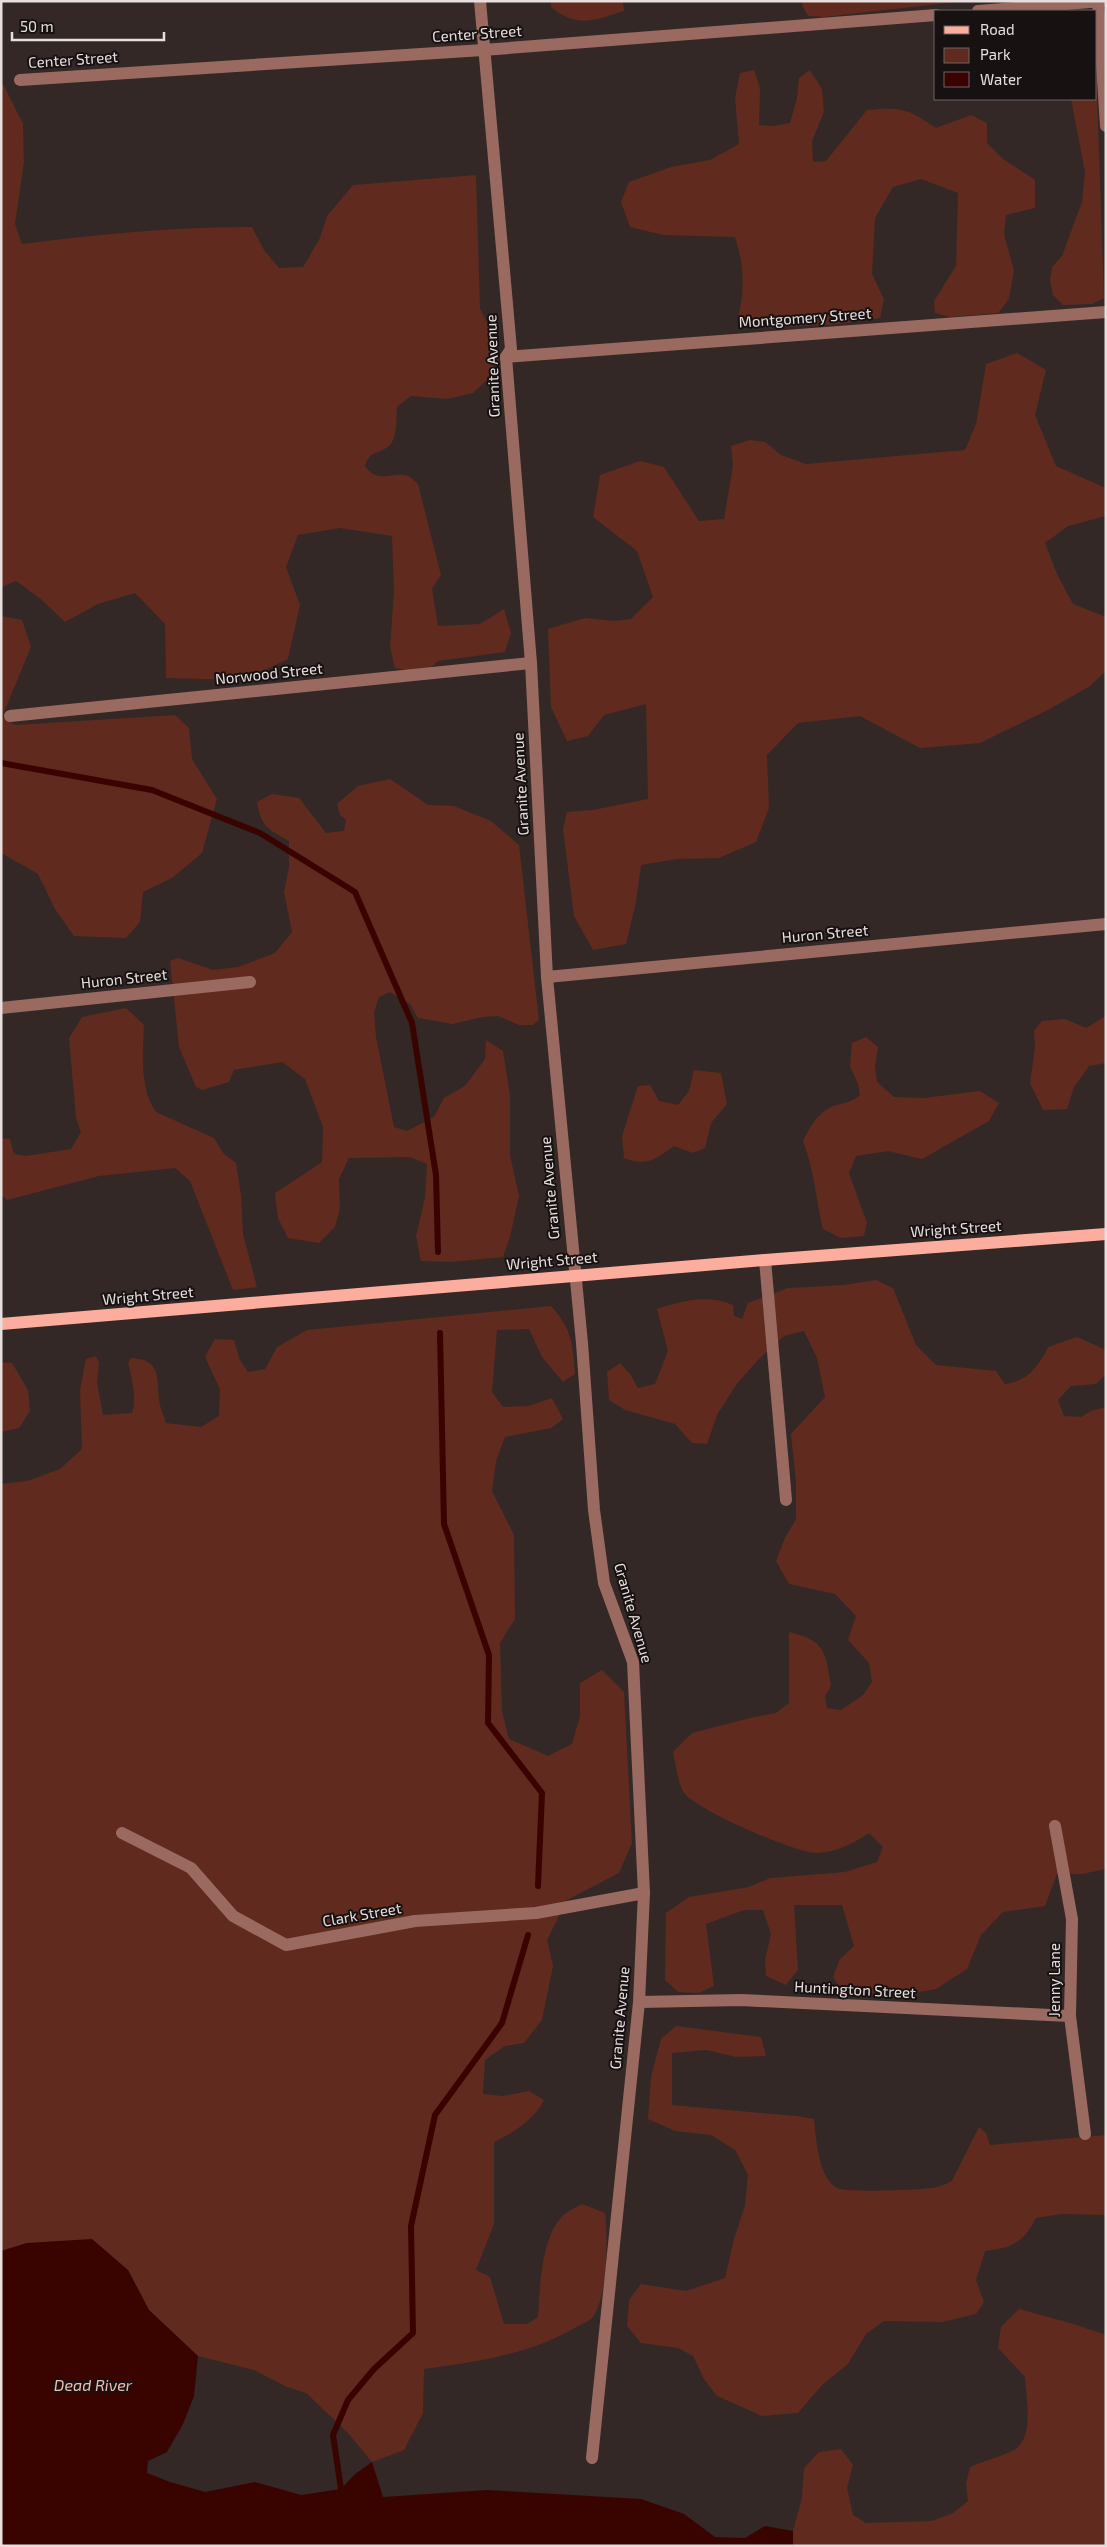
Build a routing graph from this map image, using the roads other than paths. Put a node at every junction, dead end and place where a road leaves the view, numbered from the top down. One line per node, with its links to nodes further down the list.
1 (480, 1): 6 (street, Granite Avenue)
2 (1098, 1): 3 (street); 4 (street); 8 (street)
3 (1103, 1)
4 (990, 10)
5 (934, 14): 6 (street, Center Street)
6 (484, 50): 7 (street, Center Street); 10 (street, Granite Avenue)
7 (20, 80)
8 (1106, 126)
9 (1106, 312): 10 (street, Montgomery Street)
10 (506, 357): 11 (street, Granite Avenue)
11 (530, 663): 12 (street, Norwood Street); 14 (street, Granite Avenue)
12 (10, 716)
13 (1106, 924): 14 (street, Huron Street)
14 (547, 977): 19 (street, Granite Avenue)
15 (250, 982): 16 (street, Huron Street)
16 (1, 1008)
17 (1106, 1234): 18 (main road, Wright Street)
18 (765, 1260): 19 (main road, Wright Street); 21 (street)
19 (574, 1276): 20 (main road, Wright Street); 24 (street, Granite Avenue)
20 (1, 1324)
21 (786, 1500)
22 (1055, 1826): 26 (street, Jenny Lane)
23 (122, 1833): 24 (street, Clark Street)
24 (644, 1892): 25 (street, Granite Avenue)
25 (639, 2002): 26 (street, Huntington Street); 28 (street, Granite Avenue)
26 (1070, 2016): 27 (street, Jenny Lane)
27 (1085, 2134)
28 (592, 2458)

